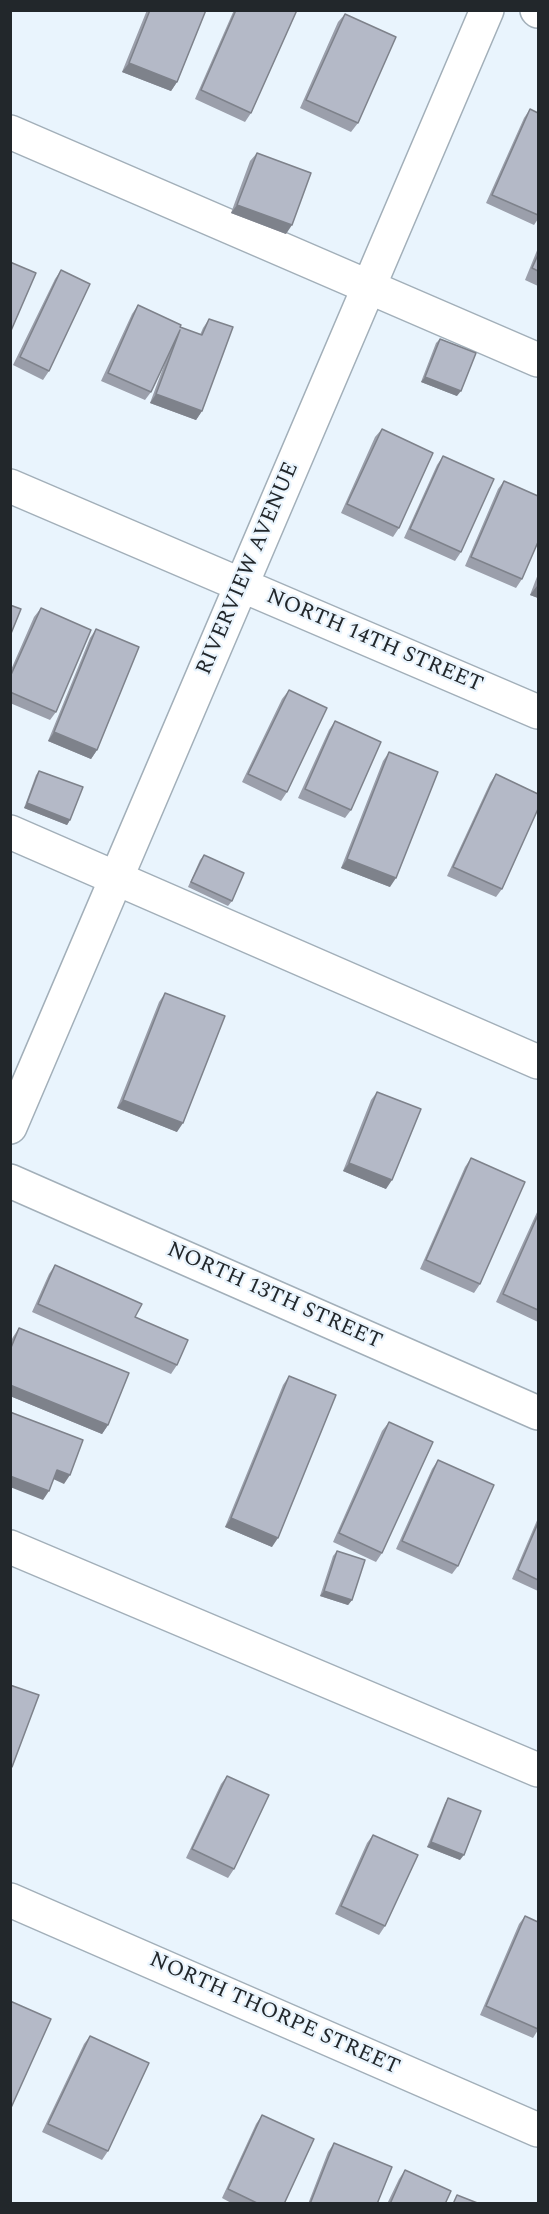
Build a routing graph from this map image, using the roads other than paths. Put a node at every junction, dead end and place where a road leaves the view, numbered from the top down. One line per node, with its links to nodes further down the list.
1 (487, 10): 3 (street, RIVERVIEW AVENUE)
2 (10, 132): 3 (street)
3 (371, 288): 4 (street); 6 (street, RIVERVIEW AVENUE)
4 (538, 360)
5 (10, 486): 6 (street, NORTH 14TH STREET)
6 (240, 586): 7 (street, NORTH 14TH STREET); 9 (street, RIVERVIEW AVENUE)
7 (538, 712)
8 (10, 832): 9 (street)
9 (119, 878): 10 (street); 11 (street, RIVERVIEW AVENUE)
10 (538, 1062)
11 (10, 1127)
12 (10, 1181): 13 (street, NORTH 13TH STREET)
13 (538, 1413)
14 (10, 1547): 15 (street)
15 (538, 1770)
16 (10, 1900): 17 (street, NORTH THORPE STREET)
17 (538, 2130)

